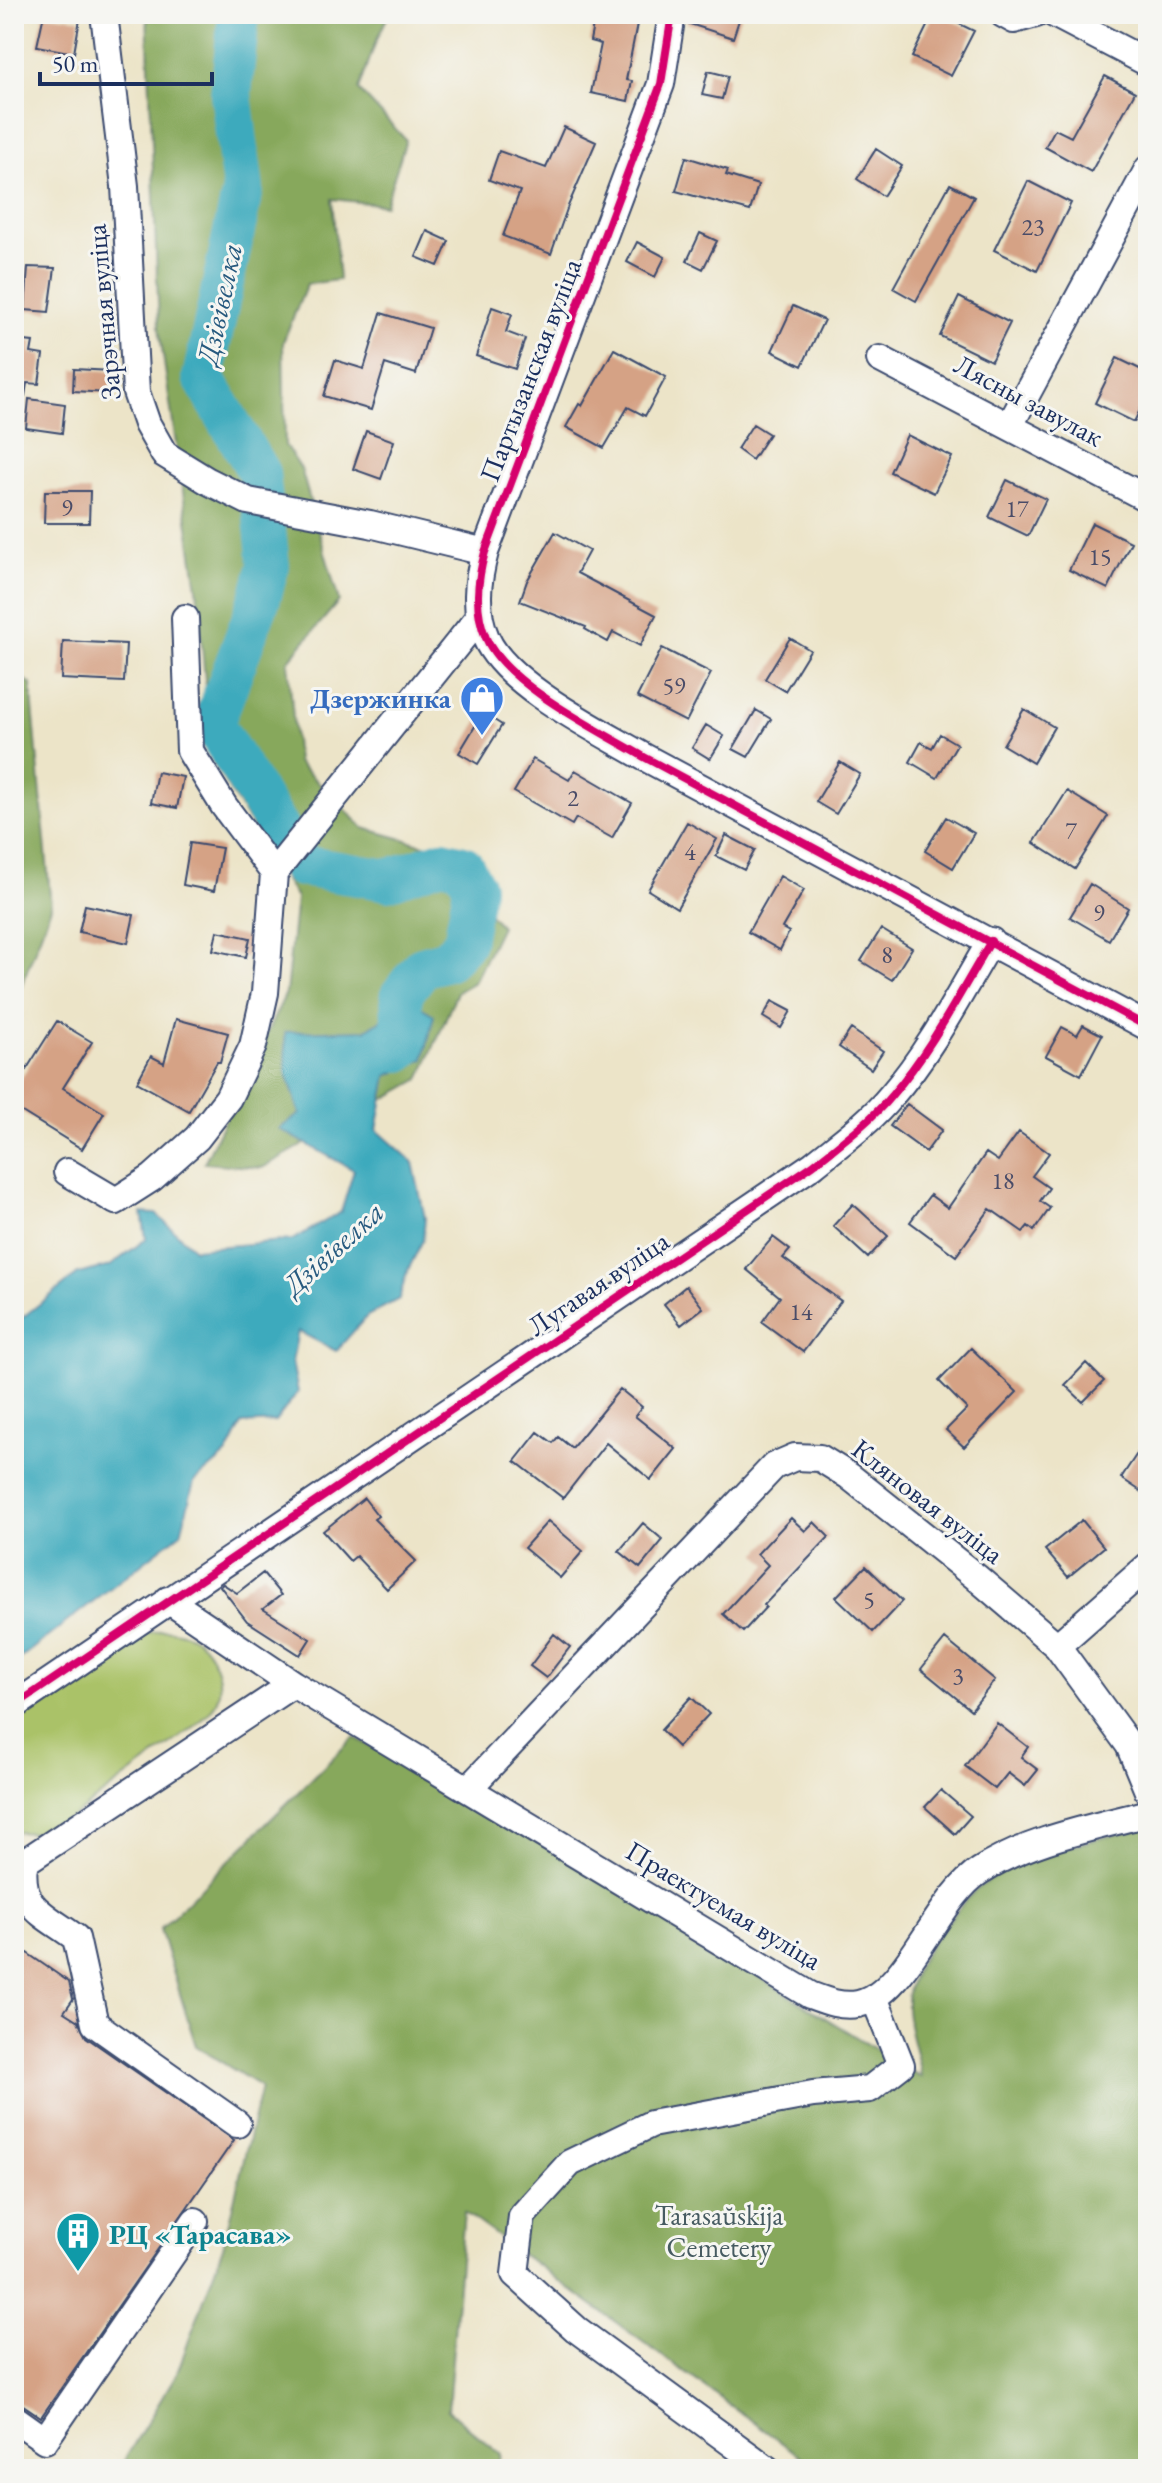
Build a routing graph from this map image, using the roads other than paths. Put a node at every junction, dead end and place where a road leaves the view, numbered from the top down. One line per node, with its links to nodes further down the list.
1 (104, 14): 11 (street, Зарэчная вуліца)
2 (672, 14): 11 (street, Партызанская вуліца)
3 (1003, 14): 4 (street)
4 (1036, 14)
5 (1054, 14): 6 (street)
6 (1148, 63)
7 (1148, 169): 9 (street)
8 (880, 359): 9 (street, Лясны завулак)
9 (1010, 425): 10 (street, Лясны завулак)
10 (1148, 499)
11 (485, 552): 12 (street, Партызанская вуліца)
12 (479, 617): 14 (street); 15 (street, Партызанская вуліца)
13 (185, 618): 14 (street)
14 (274, 873): 17 (street)
15 (991, 941): 16 (street); 19 (street, Лугавая вуліца)
16 (1148, 1027)
17 (67, 1172)
18 (1148, 1566): 20 (street)
19 (168, 1600): 21 (street, Праектуемая вуліца); 22 (street, Лугавая вуліца)
20 (1057, 1646): 23 (street, Кляновая вуліца); 24 (street, Кляновая вуліца)
21 (293, 1684): 23 (street, Праектуемая вуліца); 26 (street)
22 (14, 1706)
23 (469, 1788): 27 (street, Праектуемая вуліца)
24 (1148, 1791)
25 (1148, 1813): 27 (street)
26 (19, 1866): 28 (street)
27 (874, 1997): 31 (street)
28 (237, 2124)
29 (195, 2221): 30 (street)
30 (14, 2418)
31 (767, 2469)

